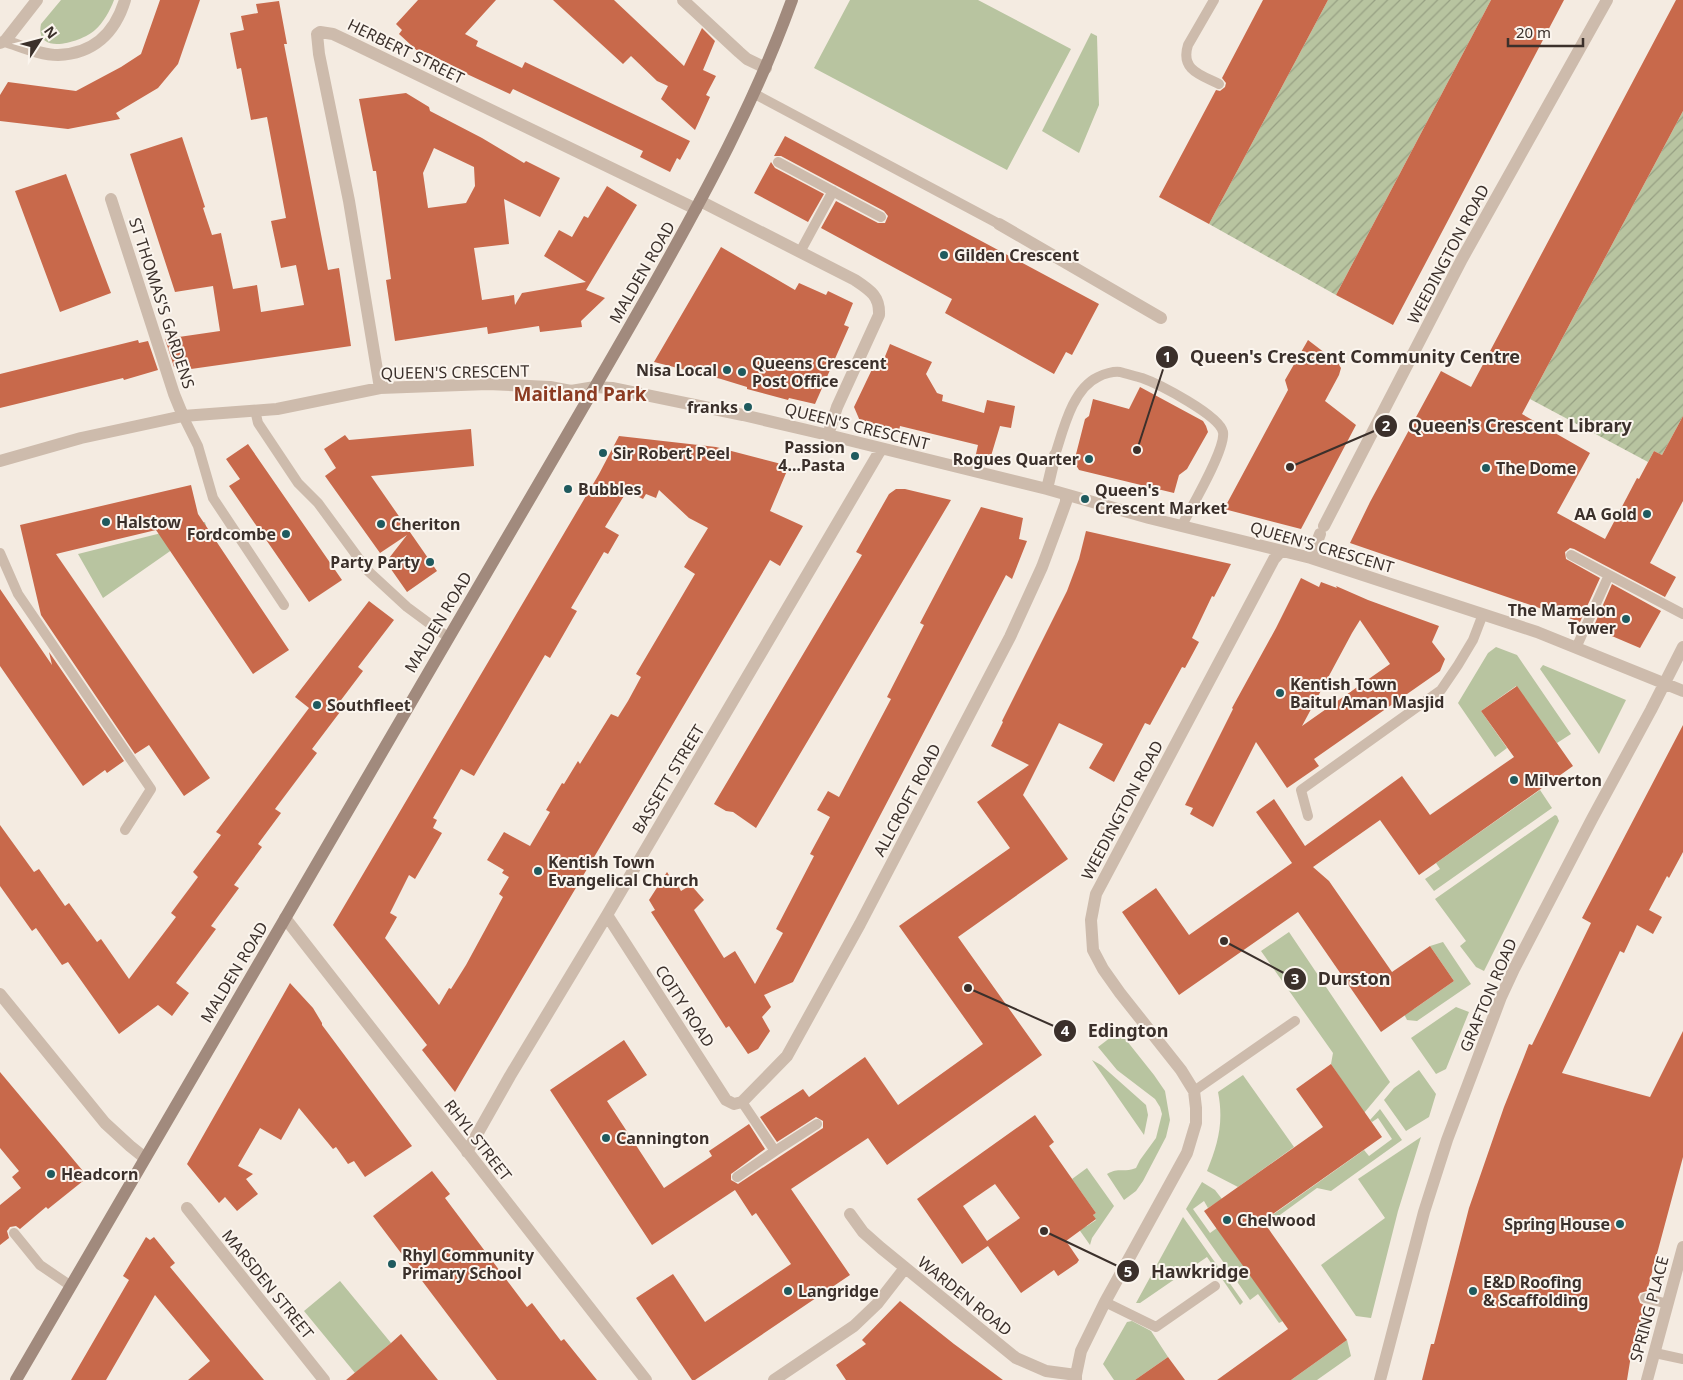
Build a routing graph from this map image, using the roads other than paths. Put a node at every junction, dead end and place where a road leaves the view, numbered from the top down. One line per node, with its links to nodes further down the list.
1 (37, 0): 7 (street)
2 (125, 0): 7 (street)
3 (683, 0): 8 (street)
4 (792, 0): 8 (main road, MALDEN ROAD)
5 (1214, 0): 9 (lane)
6 (1607, 0): 33 (street, WEEDINGTON ROAD)
7 (2, 42)
8 (766, 68): 10 (main road, MALDEN ROAD)
9 (1219, 84)
10 (753, 93): 14 (main road, MALDEN ROAD); 16 (lane)
11 (778, 162): 12 (lane)
12 (833, 191): 15 (lane); 17 (lane)
13 (111, 199): 22 (street, ST THOMAS'S GARDENS)
14 (698, 205): 17 (street); 19 (main road, MALDEN ROAD); 20 (street, HERBERT STREET)
15 (880, 217)
16 (998, 224): 18 (street)
17 (800, 252): 23 (street)
18 (1162, 318)
19 (595, 387): 20 (street, QUEEN'S CRESCENT); 23 (street, QUEEN'S CRESCENT); 38 (main road, MALDEN ROAD)
20 (380, 388): 21 (street, QUEEN'S CRESCENT)
21 (255, 410): 22 (street, QUEEN'S CRESCENT); 38 (lane)
22 (183, 416): 26 (street, QUEEN'S CRESCENT); 35 (lane)
23 (828, 434): 24 (street, QUEEN'S CRESCENT)
24 (882, 449): 27 (street, QUEEN'S CRESCENT); 45 (street, BASSETT STREET)
25 (1055, 455): 27 (street); 29 (lane)
26 (0, 461)
27 (1047, 489): 28 (street, QUEEN'S CRESCENT)
28 (1066, 495): 29 (street, QUEEN'S CRESCENT); 50 (street, ALLCROFT ROAD)
29 (1182, 525): 30 (street, QUEEN'S CRESCENT)
30 (1281, 551): 33 (street, QUEEN'S CRESCENT); 49 (street, WEEDINGTON ROAD)
31 (0, 553): 44 (lane)
32 (1571, 555): 34 (lane)
33 (1311, 558): 36 (street, QUEEN'S CRESCENT)
34 (1609, 575): 37 (lane); 40 (lane)
35 (284, 605)
36 (1483, 614): 40 (street, QUEEN'S CRESCENT); 43 (lane)
37 (1683, 614)
38 (449, 638): 46 (main road, MALDEN ROAD)
39 (1683, 647): 41 (street, GRAFTON ROAD)
40 (1576, 648): 41 (street, QUEEN'S CRESCENT)
41 (1664, 683): 42 (street, QUEEN'S CRESCENT); 73 (street, GRAFTON ROAD)
42 (1683, 690)
43 (1308, 816)
44 (125, 830)
45 (607, 915): 50 (street, COITY ROAD); 53 (street, BASSETT STREET)
46 (285, 918): 53 (street, RHYL STREET); 54 (main road, MALDEN ROAD)
47 (0, 994): 54 (street)
48 (1295, 1021): 49 (lane)
49 (1194, 1091): 64 (street, WEEDINGTON ROAD)
50 (742, 1102): 52 (lane)
51 (817, 1124): 52 (lane)
52 (775, 1151): 55 (lane)
53 (467, 1152): 71 (street, RHYL STREET)
54 (145, 1158): 61 (main road, MALDEN ROAD)
55 (737, 1177)
56 (187, 1208): 70 (street, MARSDEN STREET)
57 (850, 1214): 60 (street, WARDEN ROAD)
58 (14, 1233): 61 (lane)
59 (1683, 1247): 65 (street, SPRING PLACE)
60 (905, 1268): 68 (street, WARDEN ROAD); 72 (street)
61 (70, 1286): 69 (main road, MALDEN ROAD)
62 (1215, 1286): 64 (lane)
63 (1645, 1298): 65 (lane)
64 (1105, 1302): 68 (street, WEEDINGTON ROAD)
65 (1668, 1304): 66 (street, SPRING PLACE)
66 (1655, 1353): 67 (lane); 74 (street, SPRING PLACE)
67 (1683, 1359)
68 (1076, 1378)
69 (16, 1380)
70 (324, 1380)
71 (646, 1380)
72 (774, 1380)
73 (1380, 1380)
74 (1647, 1380)

